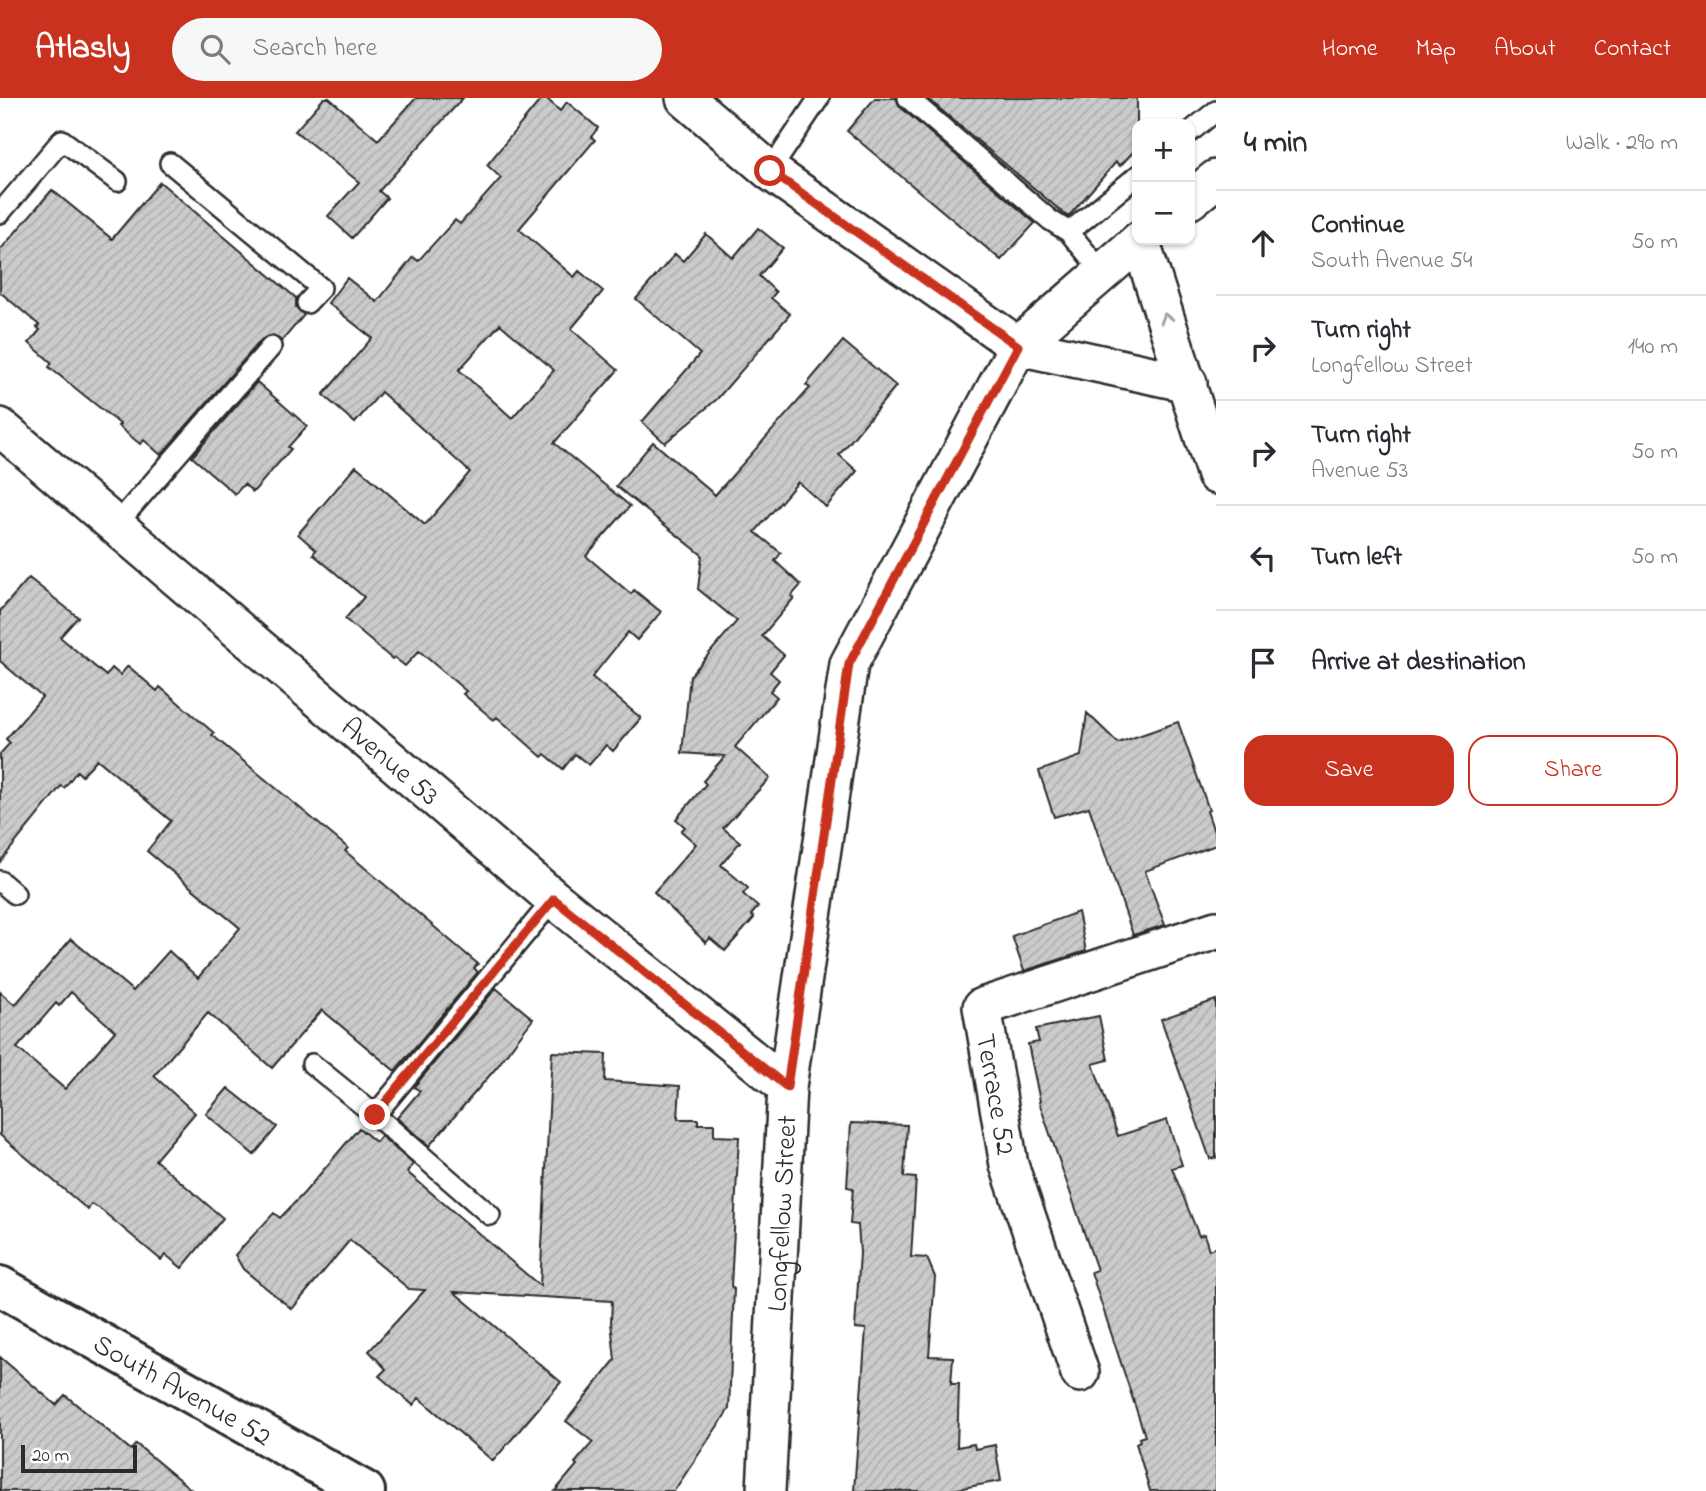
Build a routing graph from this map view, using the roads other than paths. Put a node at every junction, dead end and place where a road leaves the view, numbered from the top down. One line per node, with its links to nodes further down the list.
1 (685, 98): 8 (street)
2 (819, 98): 8 (lane)
3 (908, 98): 14 (lane)
4 (1204, 98): 5 (lane)
5 (1216, 110): 6 (lane)
6 (1195, 128)
7 (170, 163): 18 (lane)
8 (770, 171): 19 (street)
9 (1216, 178): 12 (street)
10 (1132, 180): 14 (lane)
11 (117, 181): 13 (lane)
12 (1195, 196)
13 (0, 213)
14 (1069, 232): 17 (lane)
15 (1134, 245): 17 (street, Longfellow Street)
16 (1142, 245): 21 (street, one-way to 16)
17 (1102, 272): 19 (street, Longfellow Street)
18 (307, 303)
19 (1018, 346): 21 (street); 30 (street, Longfellow Street)
20 (271, 347): 24 (lane)
21 (1188, 383): 23 (street)
22 (0, 427): 24 (street, Avenue 53)
23 (1216, 475)
24 (115, 526): 27 (street, Avenue 53)
25 (0, 881): 26 (lane)
26 (15, 894)
27 (554, 899): 30 (street, Avenue 53); 31 (lane)
28 (1216, 930): 34 (street, Terrace 52)
29 (312, 1064): 31 (lane)
30 (787, 1087): 36 (street, Longfellow Street)
31 (375, 1115): 32 (lane)
32 (490, 1215)
33 (0, 1286): 35 (street, South Avenue 52)
34 (1080, 1373)
35 (365, 1491)
36 (766, 1491)

